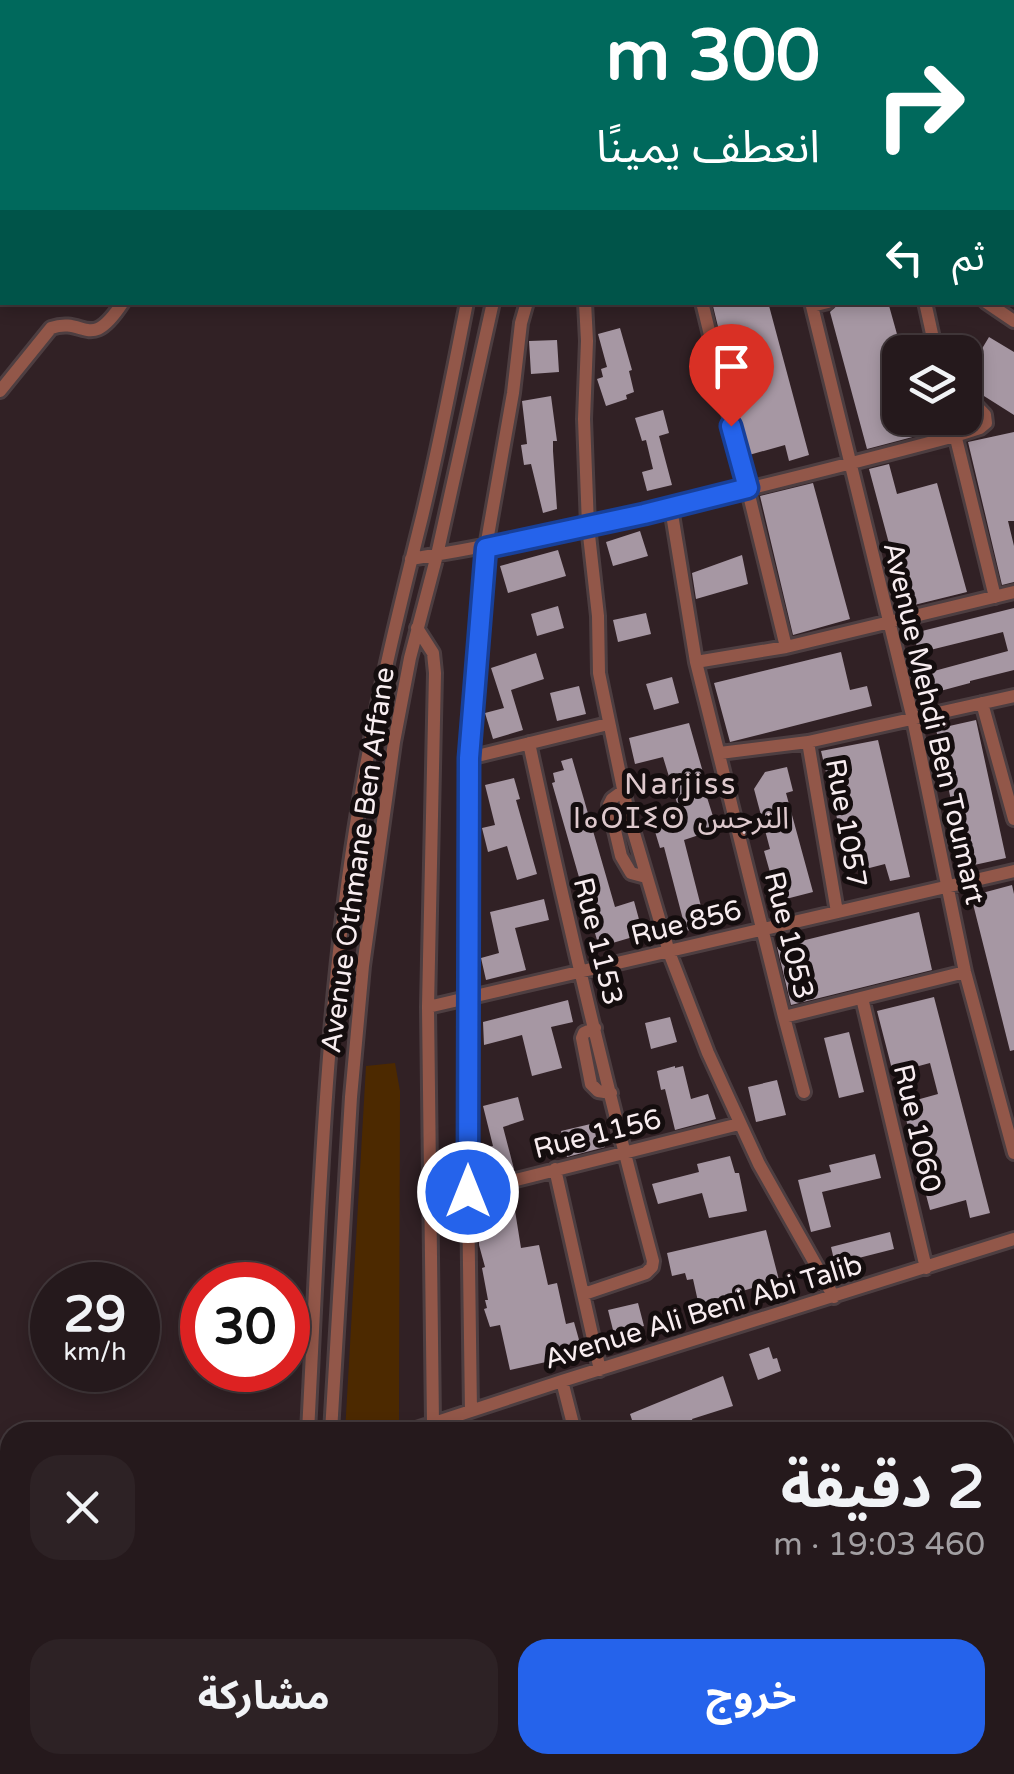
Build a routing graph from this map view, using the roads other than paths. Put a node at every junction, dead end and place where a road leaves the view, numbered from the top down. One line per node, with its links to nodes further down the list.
1 (121, 305): 12 (street)
2 (467, 305): 21 (street, Avenue Othmane Ben Affane)
3 (492, 305): 20 (street, Avenue Othmane Ben Affane)
4 (526, 305): 19 (street)
5 (585, 305): 18 (street)
6 (703, 305): 16 (street)
7 (812, 305): 15 (street, Avenue Mehdi Ben Toumart)
8 (926, 305): 11 (street)
9 (990, 305): 10 (street)
10 (1014, 321)
11 (932, 335)
12 (0, 391)
13 (958, 435): 14 (street)
14 (955, 436): 15 (street); 23 (street)
15 (850, 464): 16 (street); 24 (street, Avenue Mehdi Ben Toumart)
16 (748, 488): 17 (street); 26 (street)
17 (671, 508): 18 (street); 27 (street, Rue 1053)
18 (588, 526): 19 (street); 31 (street)
19 (486, 548): 20 (street); 35 (street)
20 (437, 554): 21 (street); 25 (street, Avenue Othmane Ben Affane)
21 (411, 559): 61 (street, Avenue Othmane Ben Affane)
22 (1014, 592): 23 (street)
23 (995, 596): 24 (street)
24 (888, 622): 26 (street); 30 (street, Avenue Mehdi Ben Toumart)
25 (417, 628): 46 (street); 62 (street, Avenue Othmane Ben Affane)
26 (786, 647): 27 (street)
27 (696, 662): 34 (street, Rue 1053)
28 (1014, 696): 29 (street)
29 (982, 703): 30 (street); 36 (street)
30 (913, 718): 32 (street); 38 (street, Avenue Mehdi Ben Toumart)
31 (608, 724): 33 (street); 41 (street)
32 (808, 742): 34 (street); 39 (street, Rue 1057)
33 (529, 743): 35 (street); 43 (street, Rue 1153)
34 (720, 753): 40 (street, Rue 1053)
35 (469, 758): 45 (street)
36 (1014, 819)
37 (1014, 871): 38 (street, Rue 856)
38 (947, 886): 39 (street, Rue 856); 42 (street, Avenue Mehdi Ben Toumart)
39 (837, 912): 40 (street, Rue 856)
40 (762, 930): 41 (street, Rue 856); 47 (street, Rue 1053)
41 (669, 952): 43 (street, Rue 856); 49 (street)
42 (965, 972): 44 (street, Rue 1053); 51 (street, Avenue Mehdi Ben Toumart)
43 (582, 973): 45 (street, Rue 856); 50 (street, Rue 1153)
44 (862, 998): 47 (street, Rue 1053); 55 (street, Rue 1060)
45 (468, 999): 46 (street, Rue 856); 53 (street)
46 (428, 1007): 63 (street)
47 (784, 1017): 48 (street)
48 (804, 1092)
49 (739, 1124): 50 (street, Rue 1156); 57 (street)
50 (624, 1151): 52 (street, Rue 1156); 56 (street, Rue 1153)
51 (1014, 1151)
52 (555, 1168): 53 (street, Rue 1156); 56 (street)
53 (468, 1192): 60 (street)
54 (1014, 1239): 55 (street, Avenue Ali Beni Abi Talib)
55 (926, 1268): 57 (street, Avenue Ali Beni Abi Talib)
56 (584, 1294): 58 (street)
57 (834, 1297): 58 (street, Avenue Ali Beni Abi Talib)
58 (600, 1370): 59 (street, Avenue Ali Beni Abi Talib)
59 (562, 1381): 60 (street, Avenue Ali Beni Abi Talib); 65 (street)
60 (472, 1411): 64 (street, Avenue Ali Beni Abi Talib)
61 (309, 1422)
62 (331, 1422)
63 (433, 1422)
64 (436, 1422)
65 (572, 1422)

